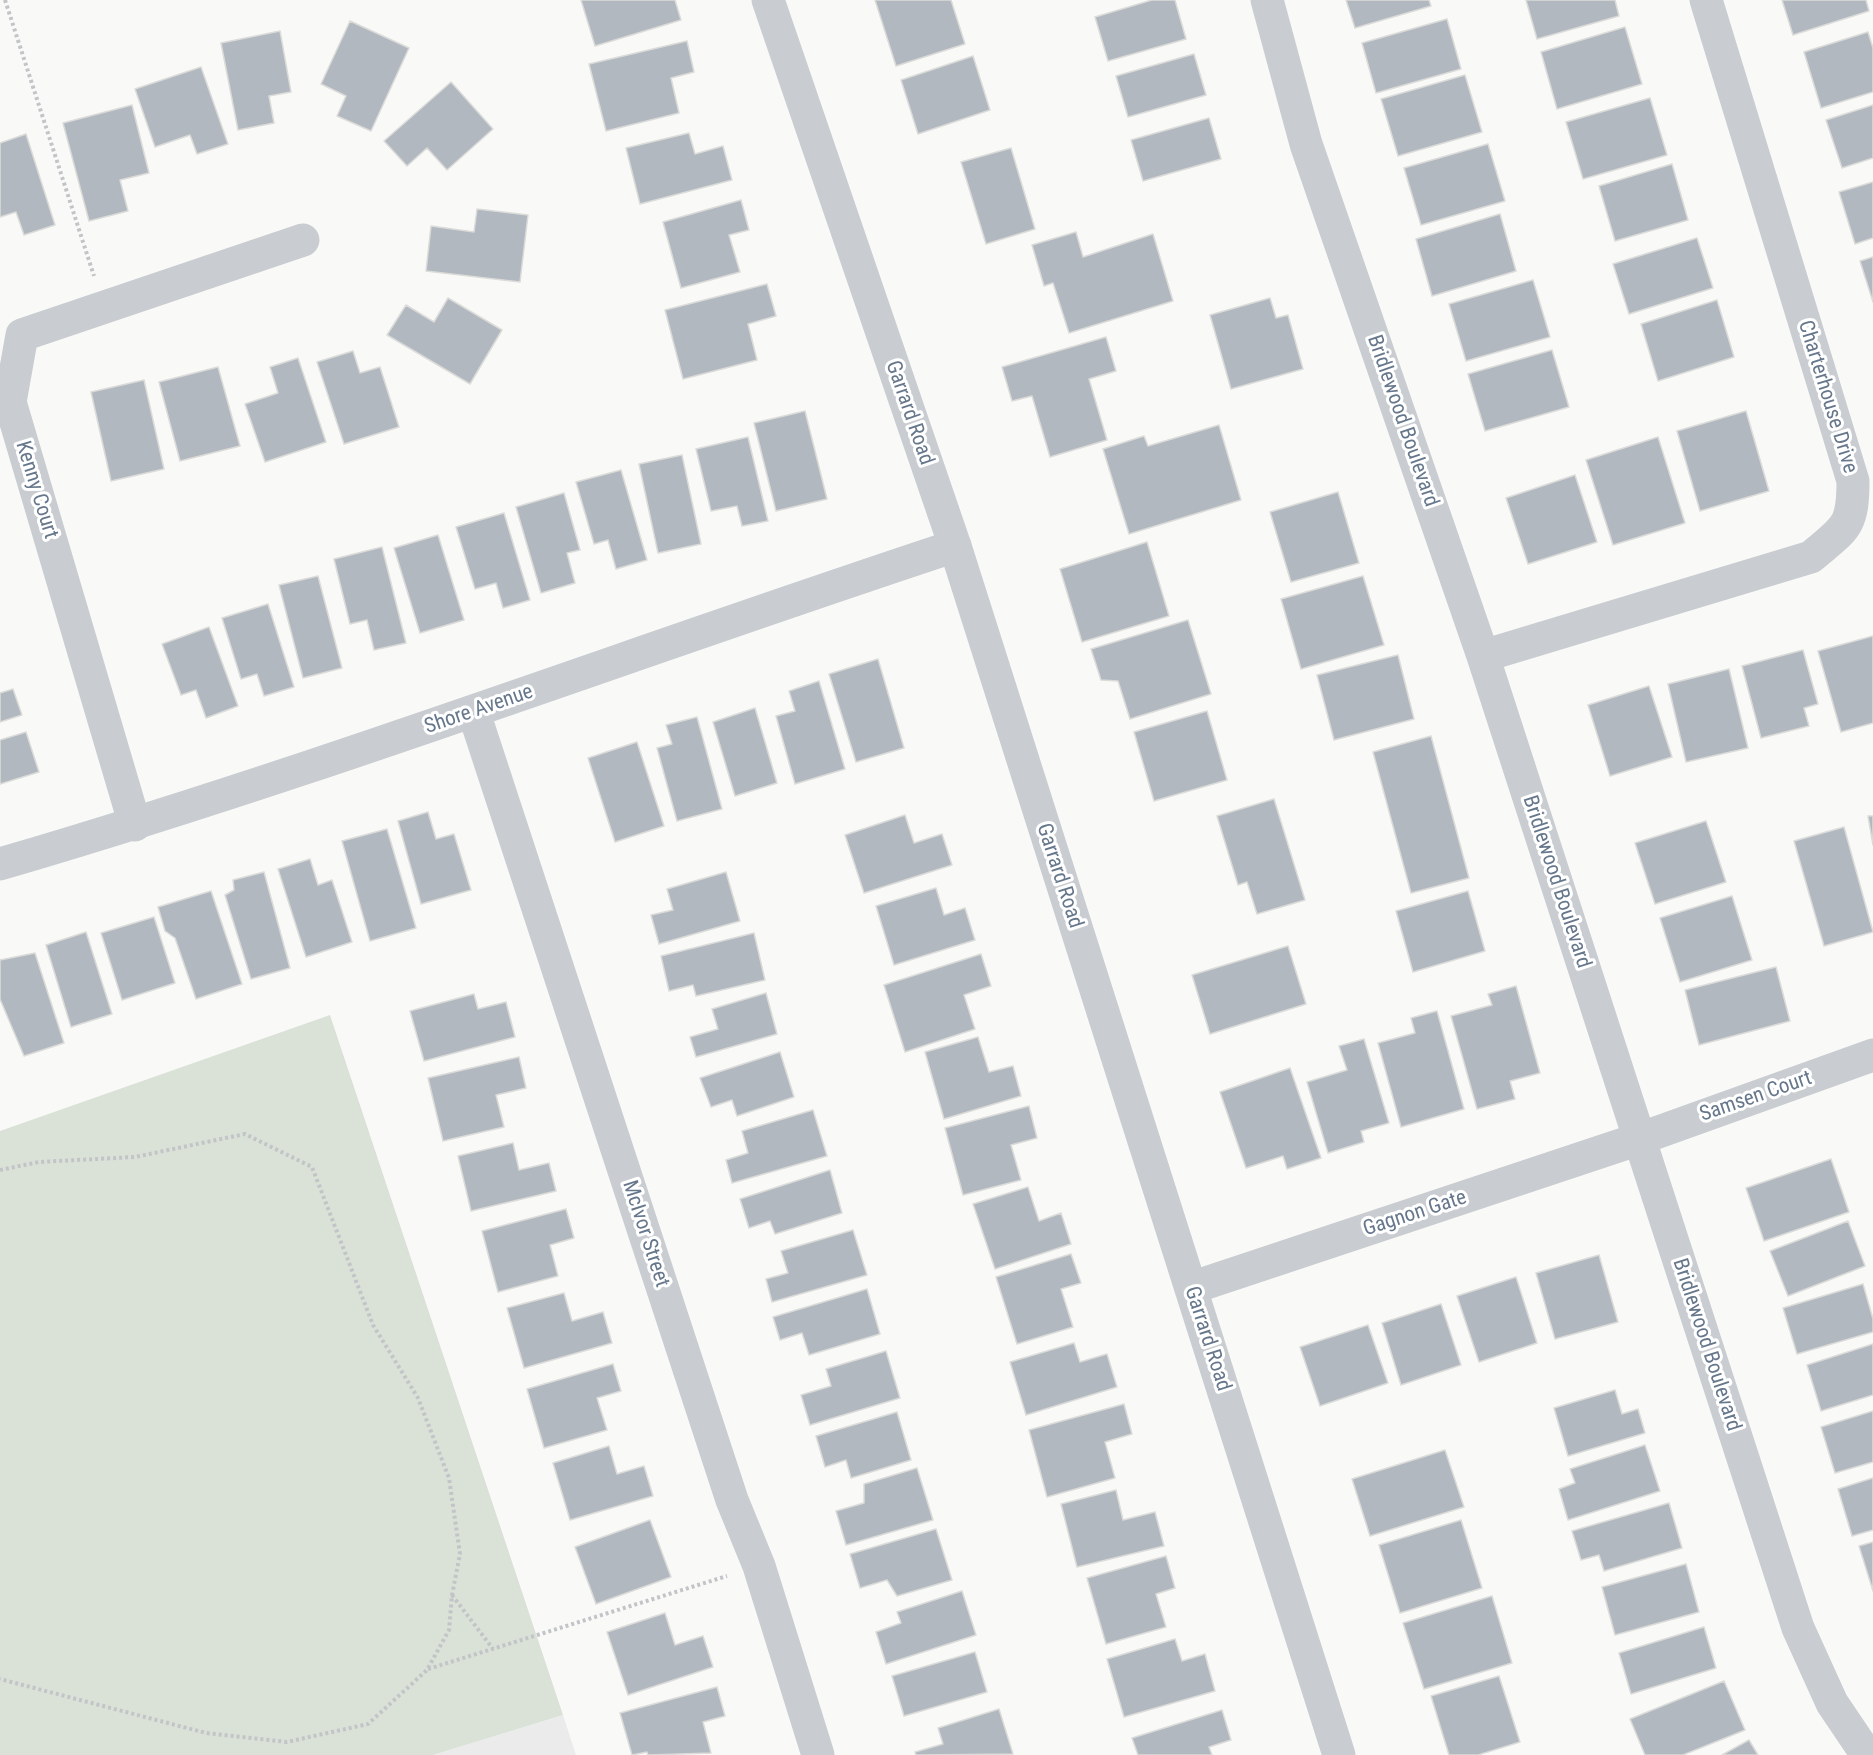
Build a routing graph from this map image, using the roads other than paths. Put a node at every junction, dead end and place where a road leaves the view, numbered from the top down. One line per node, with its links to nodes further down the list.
1 (768, 0): 5 (street, Garrard Road)
2 (1267, 0): 6 (street, Bridlewood Boulevard)
3 (1706, 0): 6 (street, Charterhouse Drive)
4 (303, 240): 8 (street, Kenny Court)
5 (954, 546): 7 (street, Shore Avenue); 12 (street, Garrard Road)
6 (1483, 656): 11 (street, Bridlewood Boulevard)
7 (474, 713): 8 (street, Shore Avenue); 13 (street, McIvor Street)
8 (135, 825): 9 (street, Shore Avenue)
9 (0, 864)
10 (1873, 1055): 11 (street, Samsen Court)
11 (1639, 1139): 12 (street, Gagnon Gate); 15 (street, Bridlewood Boulevard)
12 (1191, 1288): 14 (street, Garrard Road)
13 (818, 1755)
14 (1339, 1755)
15 (1867, 1755)

